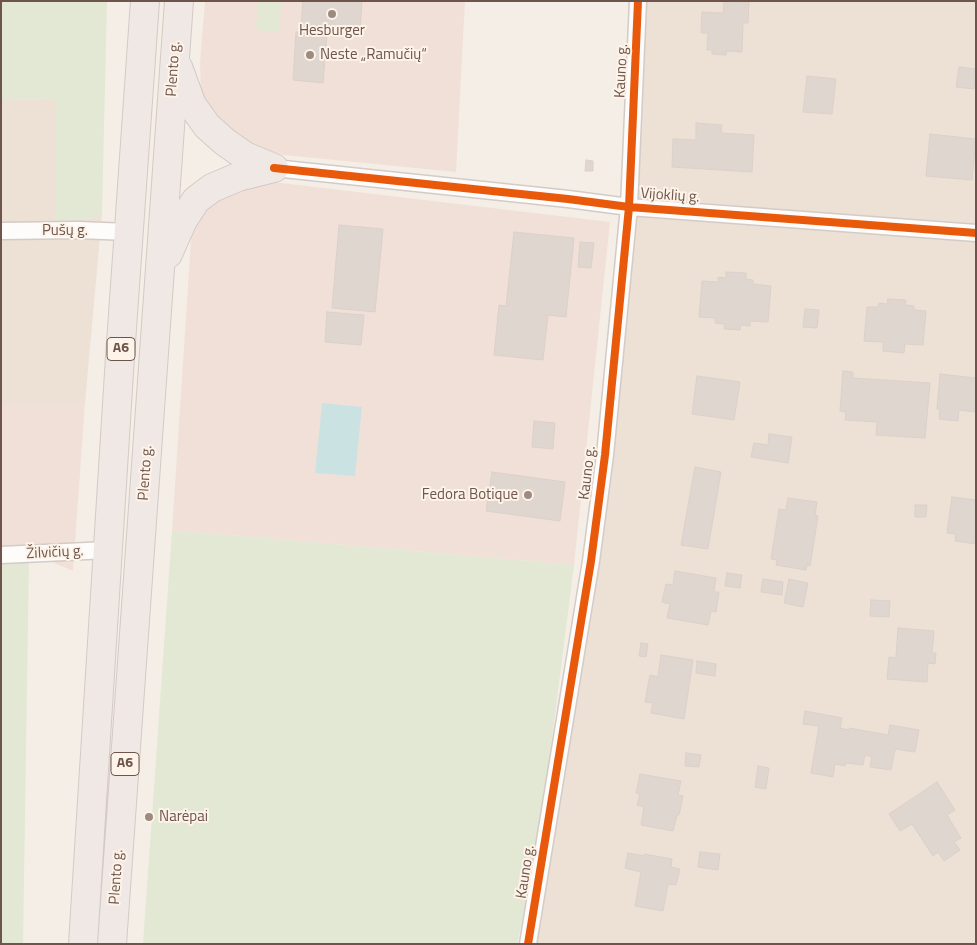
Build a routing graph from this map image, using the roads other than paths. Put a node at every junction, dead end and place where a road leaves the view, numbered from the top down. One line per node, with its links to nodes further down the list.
1 (145, 1): 8 (highway, Plento g. / A6)
2 (178, 1): 4 (highway, Plento g. / A6)
3 (638, 1): 6 (street, Kauno g.)
4 (174, 58): 5 (highway); 10 (highway, Plento g. / A6)
5 (274, 168): 6 (street, Vijoklių g.); 10 (highway)
6 (629, 207): 9 (street, Vijoklių g.); 15 (street, Kauno g.)
7 (1, 231): 8 (street, Pušų g.)
8 (129, 232): 11 (highway, Plento g. / A6)
9 (976, 233)
10 (160, 271): 14 (highway, Plento g. / A6)
11 (108, 550): 12 (street, Žilvičių g.); 13 (highway, Plento g. / A6)
12 (1, 556)
13 (83, 944)
14 (112, 944)
15 (528, 944)

